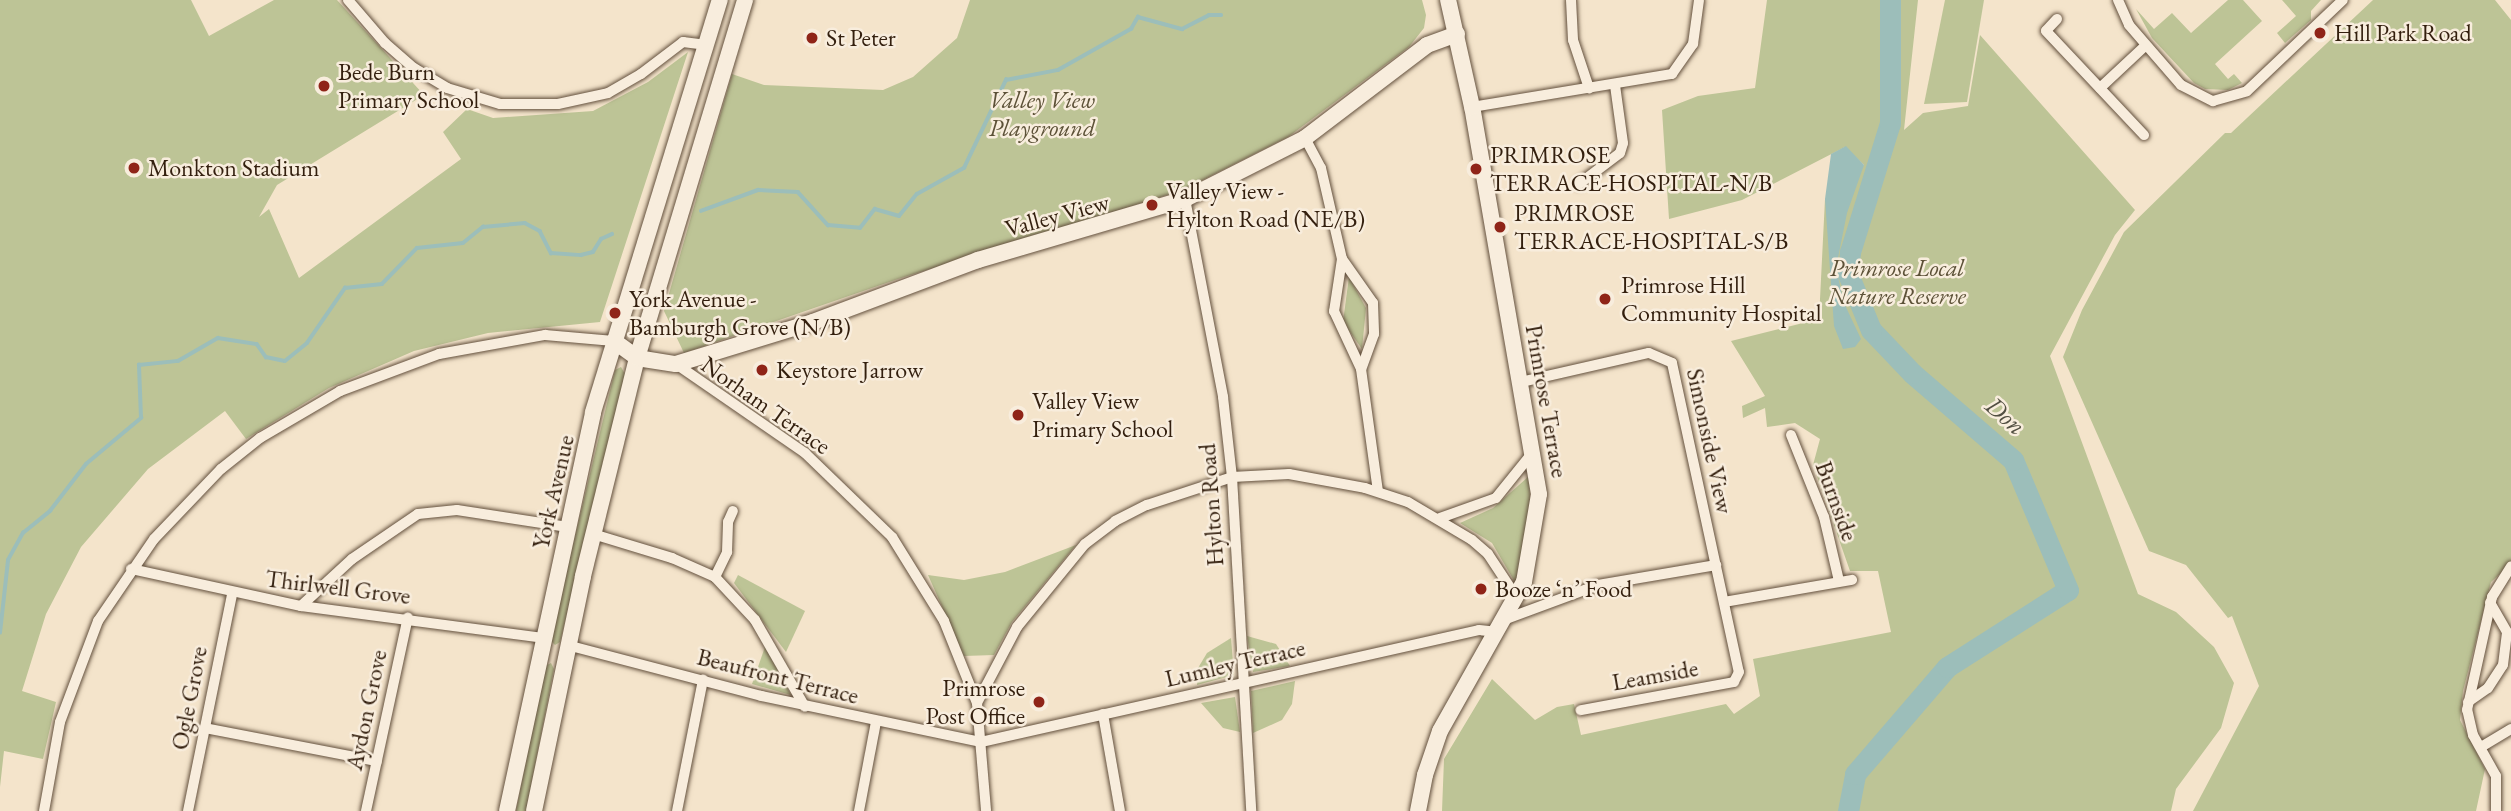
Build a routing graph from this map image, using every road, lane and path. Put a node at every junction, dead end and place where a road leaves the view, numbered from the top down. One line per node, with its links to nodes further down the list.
1 (348, 0): 11 (street)
2 (720, 0): 11 (main road, York Avenue)
3 (746, 0): 13 (main road, York Avenue)
4 (1448, 0): 10 (main road, Primrose Terrace)
5 (1571, 0): 16 (street)
6 (1699, 0): 14 (street)
7 (2118, 0): 12 (street)
8 (2343, 0): 12 (street)
9 (2057, 19): 15 (street)
10 (1457, 34): 17 (main road, Primrose Terrace); 19 (main road, Valley View)
11 (707, 45): 13 (main road); 23 (main road, York Avenue)
12 (2145, 46): 15 (street)
13 (730, 52): 24 (main road, York Avenue)
14 (1615, 85): 16 (street); 20 (street)
15 (2100, 88): 18 (street)
16 (1589, 89): 17 (street)
17 (1471, 104): 27 (main road, Primrose Terrace)
18 (2144, 135)
19 (1306, 138): 21 (main road, Valley View); 22 (street)
20 (1579, 184)
21 (1185, 199): 25 (main road, Valley View); 30 (street, Hylton Road)
22 (1342, 259): 26 (street); 26 (street)
23 (614, 341): 24 (main road); 34 (main road, York Avenue); 38 (street)
24 (636, 358): 25 (main road, Valley View); 35 (main road, York Avenue)
25 (676, 364): 56 (street, Norham Terrace)
26 (1361, 369): 31 (street)
27 (1521, 382): 29 (main road, Primrose Terrace); 36 (street, Simonside View)
28 (1791, 435): 41 (street, Burnside)
29 (1534, 450): 33 (street); 43 (main road, Primrose Terrace)
30 (1232, 477): 31 (street); 54 (street, Hylton Road); 56 (street)
31 (1378, 491): 33 (street)
32 (733, 511): 39 (street)
33 (1440, 518): 43 (street)
34 (568, 527): 46 (street); 49 (main road, York Avenue)
35 (593, 534): 39 (street); 50 (main road, York Avenue)
36 (1716, 565): 44 (street, Simonside View); 48 (street, Lumley Terrace)
37 (2511, 567): 45 (street)
38 (131, 569): 42 (street, Thirlwell Grove); 66 (street)
39 (715, 577): 57 (street)
40 (1852, 580): 41 (street, Burnside)
41 (1839, 582): 44 (street, Burnside)
42 (232, 594): 46 (street, Thirlwell Grove); 61 (street, Ogle Grove)
43 (1517, 598): 48 (main road, Primrose Terrace)
44 (1724, 602): 53 (street, Simonside View)
45 (2490, 603): 51 (street); 55 (street)
46 (300, 606): 47 (street, Thirlwell Grove)
47 (408, 617): 49 (street, Thirlwell Grove); 65 (street, Aydon Grove)
48 (1502, 626): 54 (street, Lumley Terrace); 76 (main road, Primrose Terrace)
49 (541, 645): 50 (main road); 69 (main road, York Avenue)
50 (566, 651): 52 (street, Beaufront Terrace); 70 (main road, York Avenue)
51 (2508, 658): 55 (street)
52 (703, 680): 57 (street, Beaufront Terrace); 71 (street)
53 (1736, 681): 58 (street, Leamside)
54 (1241, 684): 59 (street, Lumley Terrace); 75 (street, Hylton Road)
55 (2468, 702): 64 (street)
56 (976, 703): 63 (street, Norham Terrace)
57 (805, 707): 60 (street, Beaufront Terrace)
58 (1581, 710)
59 (1103, 714): 63 (street, Lumley Terrace); 74 (street)
60 (876, 722): 63 (street, Beaufront Terrace); 72 (street)
61 (205, 727): 65 (street); 67 (street, Ogle Grove)
62 (2511, 730): 64 (street)
63 (981, 741): 73 (street, Norham Terrace)
64 (2481, 747): 77 (street)
65 (377, 761): 68 (street, Aydon Grove)
66 (44, 811)
67 (188, 811)
68 (366, 811)
69 (507, 811)
70 (534, 811)
71 (677, 811)
72 (859, 811)
73 (985, 811)
74 (1120, 811)
75 (1251, 811)
76 (1419, 811)
77 (2496, 811)

